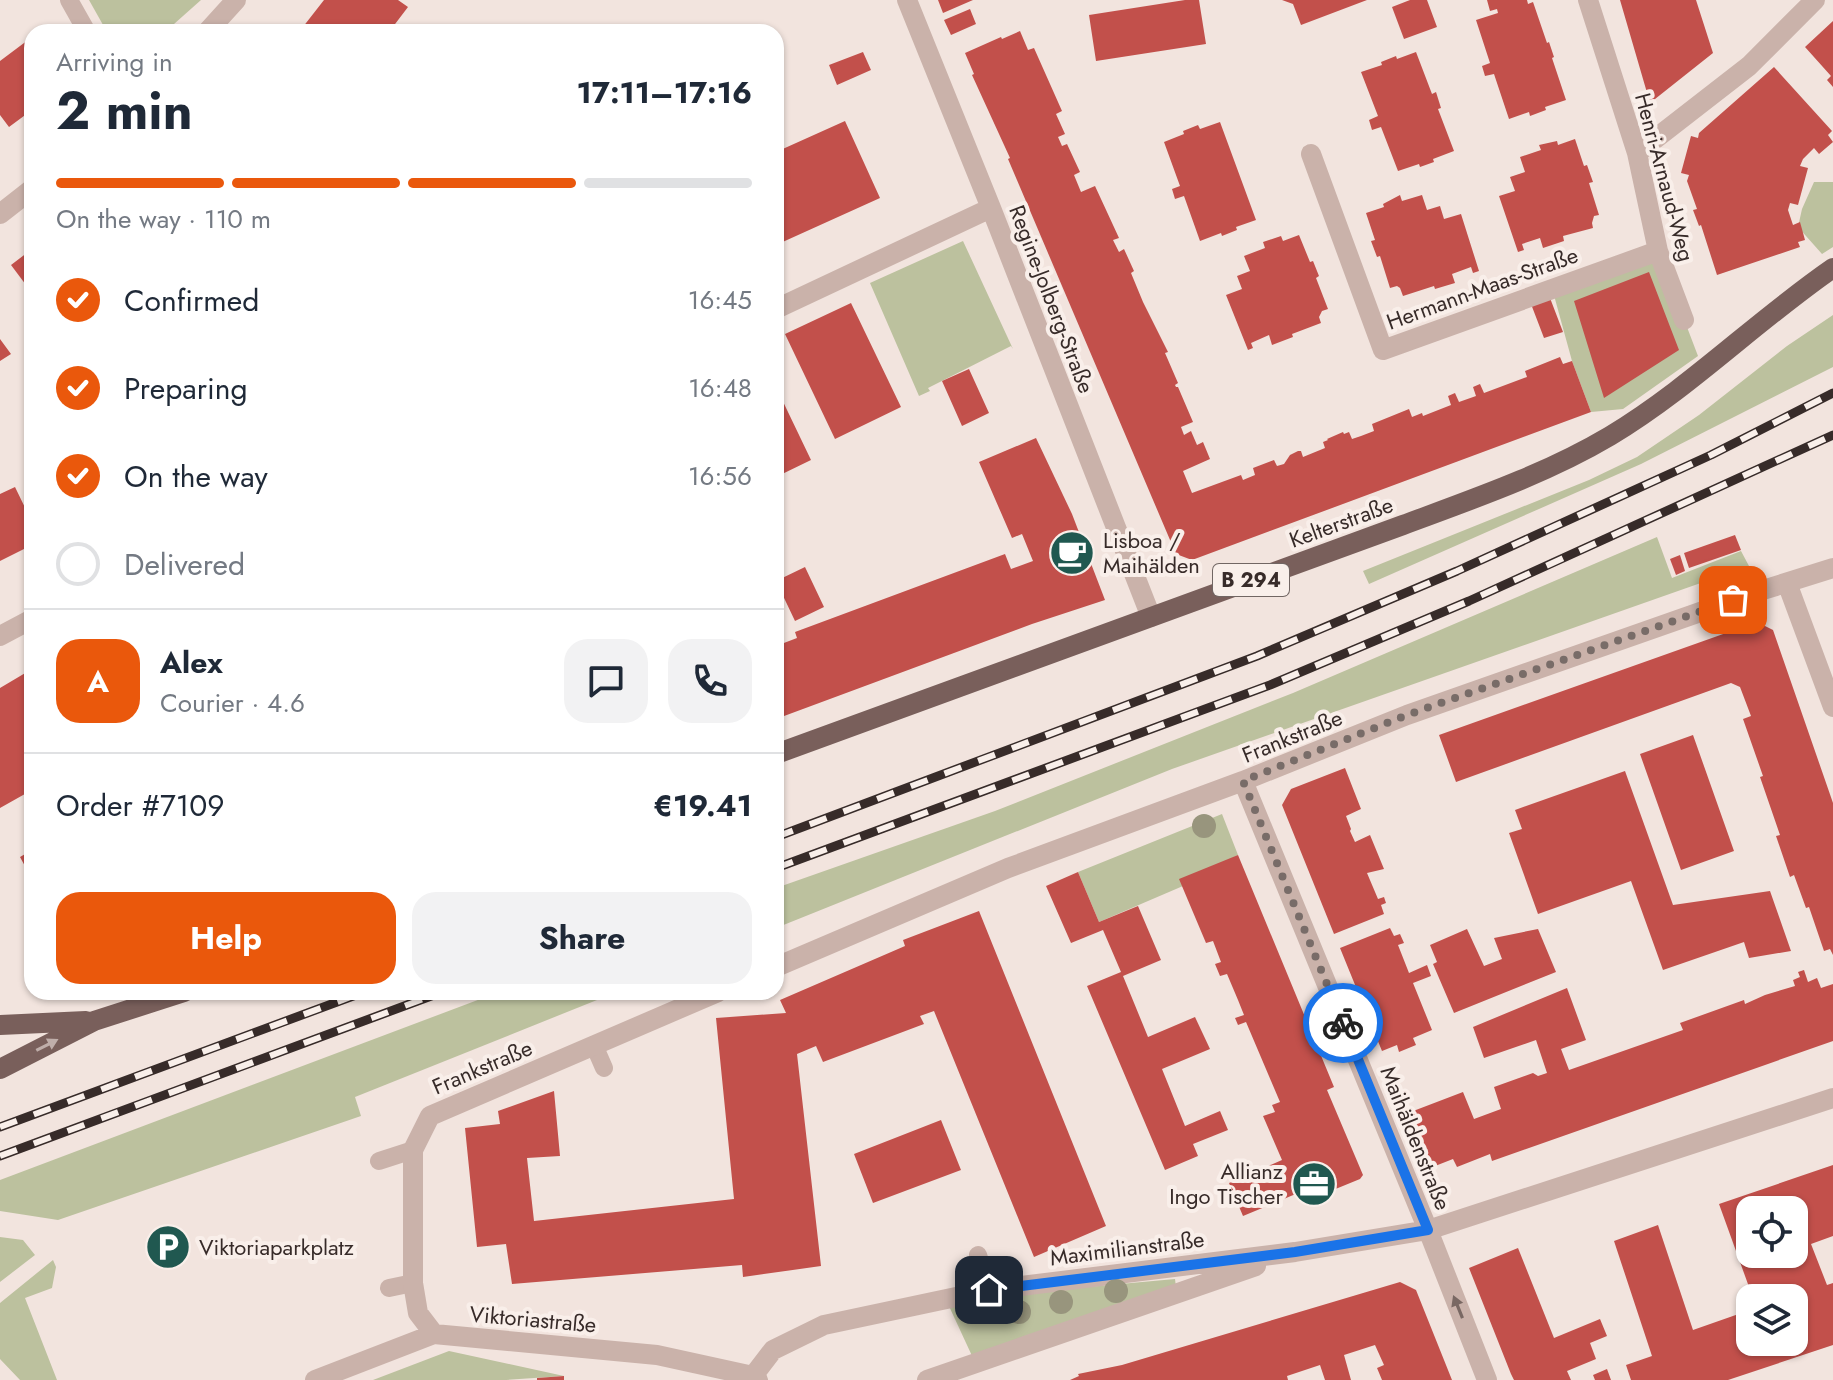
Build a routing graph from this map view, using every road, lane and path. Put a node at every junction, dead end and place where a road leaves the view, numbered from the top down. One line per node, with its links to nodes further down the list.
1 (69, 0): 6 (lane)
2 (236, 0): 7 (street)
3 (907, 0): 11 (street, Regine-Jolberg-Straße)
4 (1588, 0): 8 (street, Henri-Arnaud-Weg)
5 (1815, 0): 8 (street)
6 (82, 24)
7 (214, 24)
8 (1637, 153): 13 (street, Henri-Arnaud-Weg)
9 (1311, 154): 13 (street, Hermann-Maas-Straße)
10 (24, 195): 12 (street)
11 (991, 208): 15 (street); 19 (street, Regine-Jolberg-Straße)
12 (0, 214)
13 (1658, 251): 16 (street, Henri-Arnaud-Weg)
14 (1833, 268): 19 (main road, Kelterstraße / B 294)
15 (784, 305)
16 (1684, 320)
17 (1833, 568): 18 (street, Frankstraße)
18 (1787, 583): 22 (street); 24 (street, Frankstraße)
19 (1151, 617): 23 (main road, Kelterstraße / B 294)
20 (24, 623): 21 (street)
21 (0, 636)
22 (1833, 707)
23 (784, 751)
24 (1243, 781): 25 (street, Frankstraße); 36 (street, Maihäldenstraße)
25 (784, 964)
26 (159, 1000): 28 (main road)
27 (699, 1000): 30 (street, Frankstraße)
28 (94, 1021): 29 (main road); 32 (main road, one-way to 28)
29 (0, 1025)
30 (594, 1045): 31 (lane); 34 (street, Frankstraße)
31 (604, 1068)
32 (0, 1069)
33 (1833, 1098): 36 (street, Maximilianstraße)
34 (413, 1150): 35 (lane); 39 (street, Frankstraße)
35 (379, 1161)
36 (1428, 1230): 37 (street, Maximilianstraße); 46 (street, Maihäldenstraße, one-way to 36)
37 (1295, 1252): 41 (street, Maximilianstraße); 45 (street, Maximilianstraße)
38 (978, 1255): 41 (lane)
39 (413, 1283): 40 (lane); 42 (street, Frankstraße)
40 (389, 1288)
41 (989, 1290): 43 (street, Maximilianstraße)
42 (434, 1334): 43 (street, Viktoriastraße); 44 (street, Viktoriastraße)
43 (755, 1378)
44 (315, 1380)
45 (927, 1380)
46 (1487, 1380)

